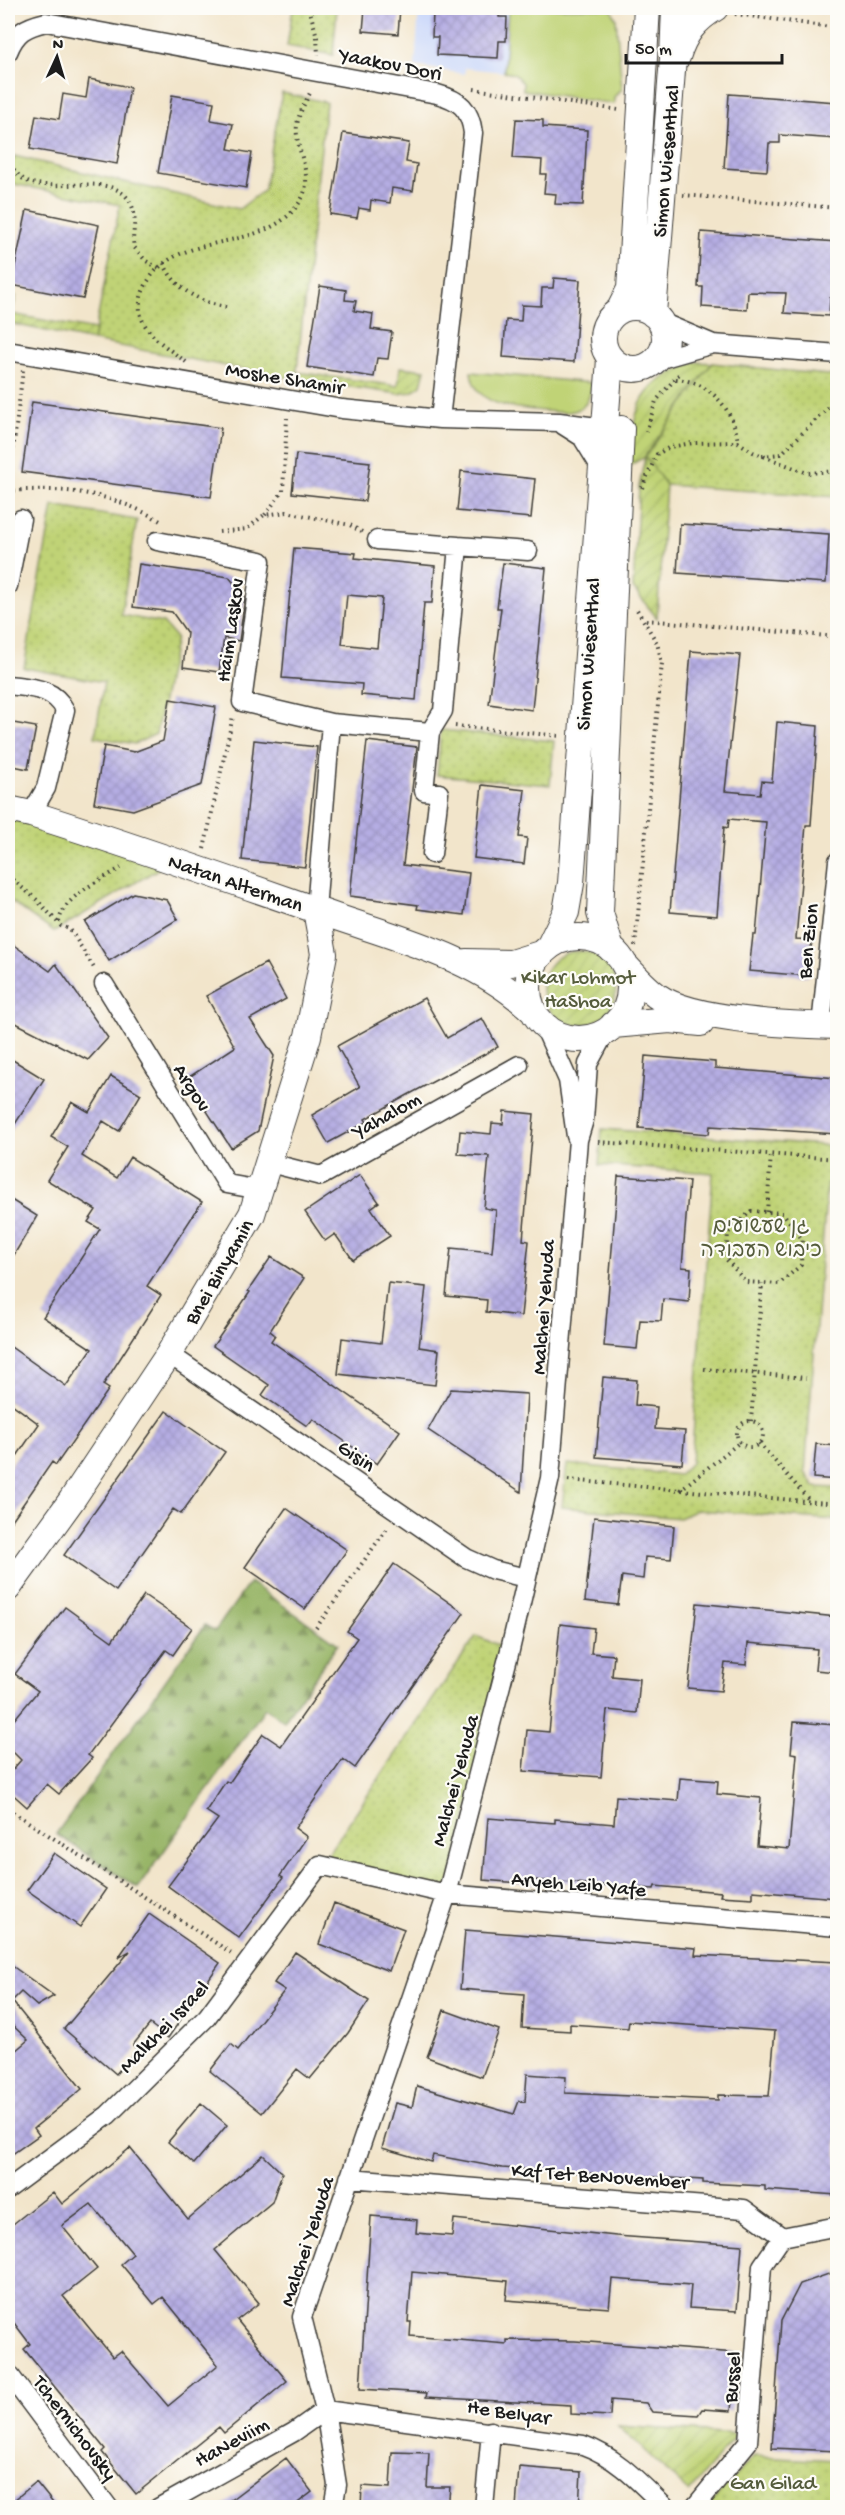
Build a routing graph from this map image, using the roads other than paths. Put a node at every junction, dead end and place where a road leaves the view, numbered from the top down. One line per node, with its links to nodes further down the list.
1 (628, 8): 5 (street)
2 (647, 8): 5 (street, Simon Wiesenthal)
3 (675, 8): 7 (street, Simon Wiesenthal)
4 (714, 8): 7 (street)
5 (645, 49): 8 (street, Simon Wiesenthal)
6 (8, 52): 15 (street, Yaakov Dori)
7 (672, 74): 9 (street, Simon Wiesenthal)
8 (619, 311): 9 (street); 14 (street)
9 (657, 318): 10 (street); 13 (street)
10 (713, 344): 12 (street); 13 (street)
11 (16, 352): 15 (street, Moshe Shamir)
12 (837, 354)
13 (657, 360): 14 (street)
14 (618, 364): 17 (street, Simon Wiesenthal); 33 (street, Simon Wiesenthal)
15 (440, 419): 16 (street, Moshe Shamir)
16 (559, 422): 17 (street, Moshe Shamir); 18 (street)
17 (604, 428): 18 (street, Simon Wiesenthal)
18 (601, 469): 32 (street, Simon Wiesenthal)
19 (21, 519): 24 (street)
20 (376, 540): 22 (street)
21 (157, 541): 26 (street, Haim Laskov)
22 (458, 546): 23 (street); 27 (street)
23 (528, 551)
24 (8, 586)
25 (8, 685): 28 (street)
26 (331, 723): 27 (street, Haim Laskov); 31 (street)
27 (433, 728): 29 (street)
28 (19, 812): 31 (street, Natan Alterman)
29 (432, 854)
30 (837, 861): 38 (street, Ben Zion)
31 (316, 910): 34 (street, Natan Alterman); 42 (street, Bnei Binyamin)
32 (545, 950): 33 (street); 34 (street, Natan Alterman); 36 (street)
33 (623, 953): 37 (street); 39 (street)
34 (463, 962): 36 (street, Natan Alterman)
35 (104, 984): 43 (street, Argov)
36 (538, 1017): 39 (street); 41 (street, Malchei Yehuda)
37 (740, 1020): 38 (street); 39 (street)
38 (829, 1026)
39 (609, 1028): 41 (street, Malchei Yehuda)
40 (519, 1065): 42 (street, Yahalom)
41 (578, 1140): 45 (street, Malchei Yehuda)
42 (270, 1163): 43 (street, Bnei Binyamin)
43 (260, 1190): 44 (street, Bnei Binyamin)
44 (169, 1354): 45 (street, Gisin); 46 (street, Bnei Binyamin)
45 (526, 1578): 48 (street, Malchei Yehuda)
46 (8, 1588)
47 (320, 1865): 48 (street, Aryeh Leib Yafe); 51 (street, Malkhei Israel)
48 (447, 1894): 49 (street, Aryeh Leib Yafe); 50 (street, Malchei Yehuda)
49 (837, 1928)
50 (349, 2178): 53 (street, Kaf Tet BeNovember); 55 (street, Malchei Yehuda)
51 (8, 2189)
52 (837, 2226): 53 (street)
53 (782, 2237): 62 (street, Bussel)
54 (8, 2373): 57 (street, Tchernichovsky)
55 (325, 2410): 56 (street, He BeIyar); 58 (street, HaNeviim); 59 (street, Malchei Yehuda)
56 (491, 2431): 60 (street); 61 (street, He BeIyar)
57 (109, 2508)
58 (158, 2508)
59 (333, 2508)
60 (484, 2508)
61 (666, 2508)
62 (694, 2508)

